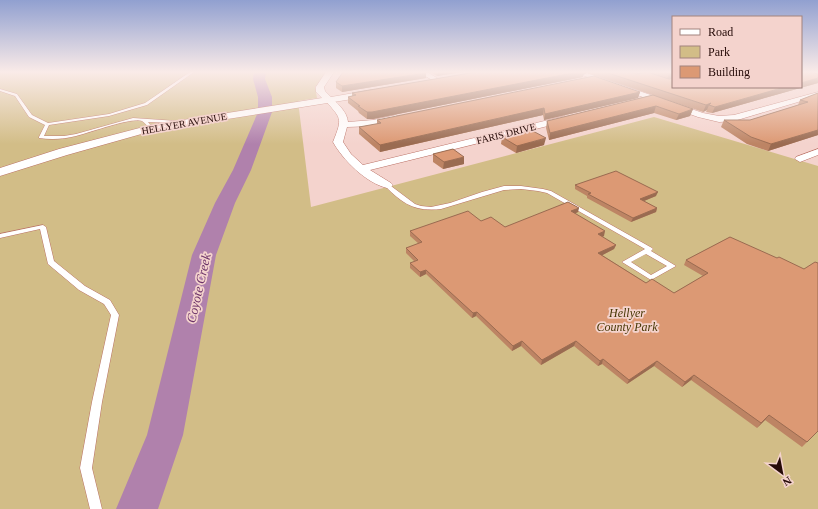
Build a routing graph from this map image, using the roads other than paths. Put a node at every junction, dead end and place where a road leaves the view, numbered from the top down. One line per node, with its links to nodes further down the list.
1 (17, 96): 12 (lane)
2 (158, 96): 12 (lane)
3 (325, 96): 8 (street)
4 (355, 96): 8 (street, HELLYER AVENUE)
5 (645, 96): 7 (street)
6 (812, 96): 7 (street)
7 (651, 98): 9 (street)
8 (329, 100): 13 (street, HELLYER AVENUE); 14 (street)
9 (636, 102)
10 (575, 116): 19 (street, FARIS DRIVE)
11 (403, 117): 14 (street)
12 (47, 124): 13 (lane)
13 (147, 124): 17 (street, HELLYER AVENUE)
14 (345, 125): 19 (street)
15 (818, 152): 16 (street)
16 (800, 159)
17 (33, 162): 18 (street); 20 (street, HELLYER AVENUE)
18 (0, 163)
19 (360, 169): 21 (street)
20 (0, 172)
21 (387, 185): 23 (lane)
22 (0, 236): 24 (lane)
23 (646, 251): 23 (lane)
24 (96, 509)

